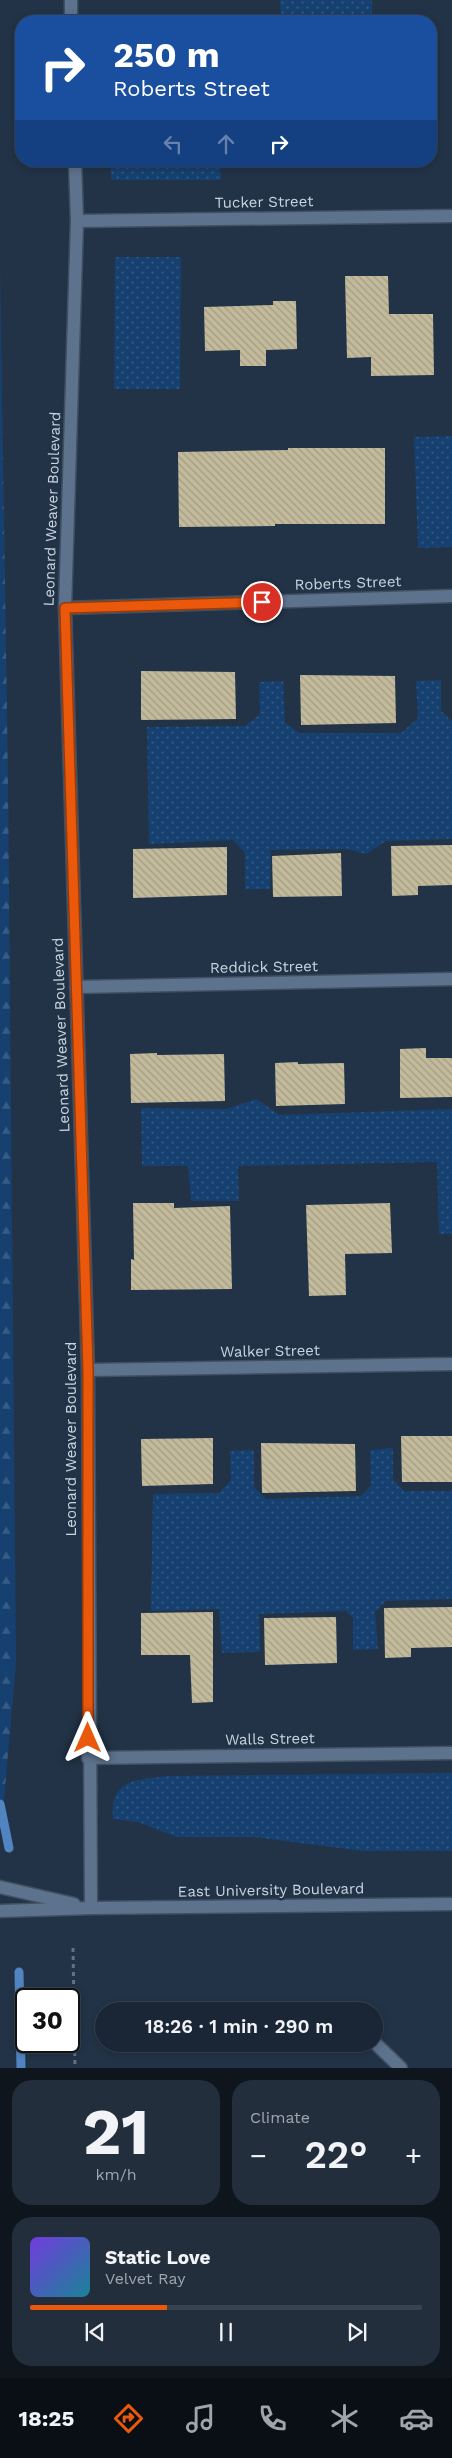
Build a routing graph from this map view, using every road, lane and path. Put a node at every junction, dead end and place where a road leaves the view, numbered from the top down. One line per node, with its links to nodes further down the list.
1 (71, 0): 2 (street)
2 (71, 15)
3 (75, 167): 5 (street, Leonard Weaver Boulevard)
4 (452, 216): 5 (street, Tucker Street)
5 (77, 222): 7 (street, Leonard Weaver Boulevard)
6 (452, 596): 7 (street, Roberts Street)
7 (65, 608): 9 (street, Leonard Weaver Boulevard)
8 (452, 979): 9 (street, Reddick Street)
9 (76, 987): 11 (street, Leonard Weaver Boulevard)
10 (452, 1364): 11 (street, Walker Street)
11 (88, 1370): 13 (street, Leonard Weaver Boulevard)
12 (452, 1753): 13 (street, Walls Street)
13 (88, 1758): 16 (street, Leonard Weaver Boulevard)
14 (0, 1887): 16 (street, East University Boulevard)
15 (452, 1904): 16 (street, East University Boulevard)
16 (91, 1908): 17 (street, East University Boulevard)
17 (0, 1911)
18 (73, 1948): 20 (path)
19 (383, 2051): 21 (street)
20 (75, 2068)
21 (401, 2068)

